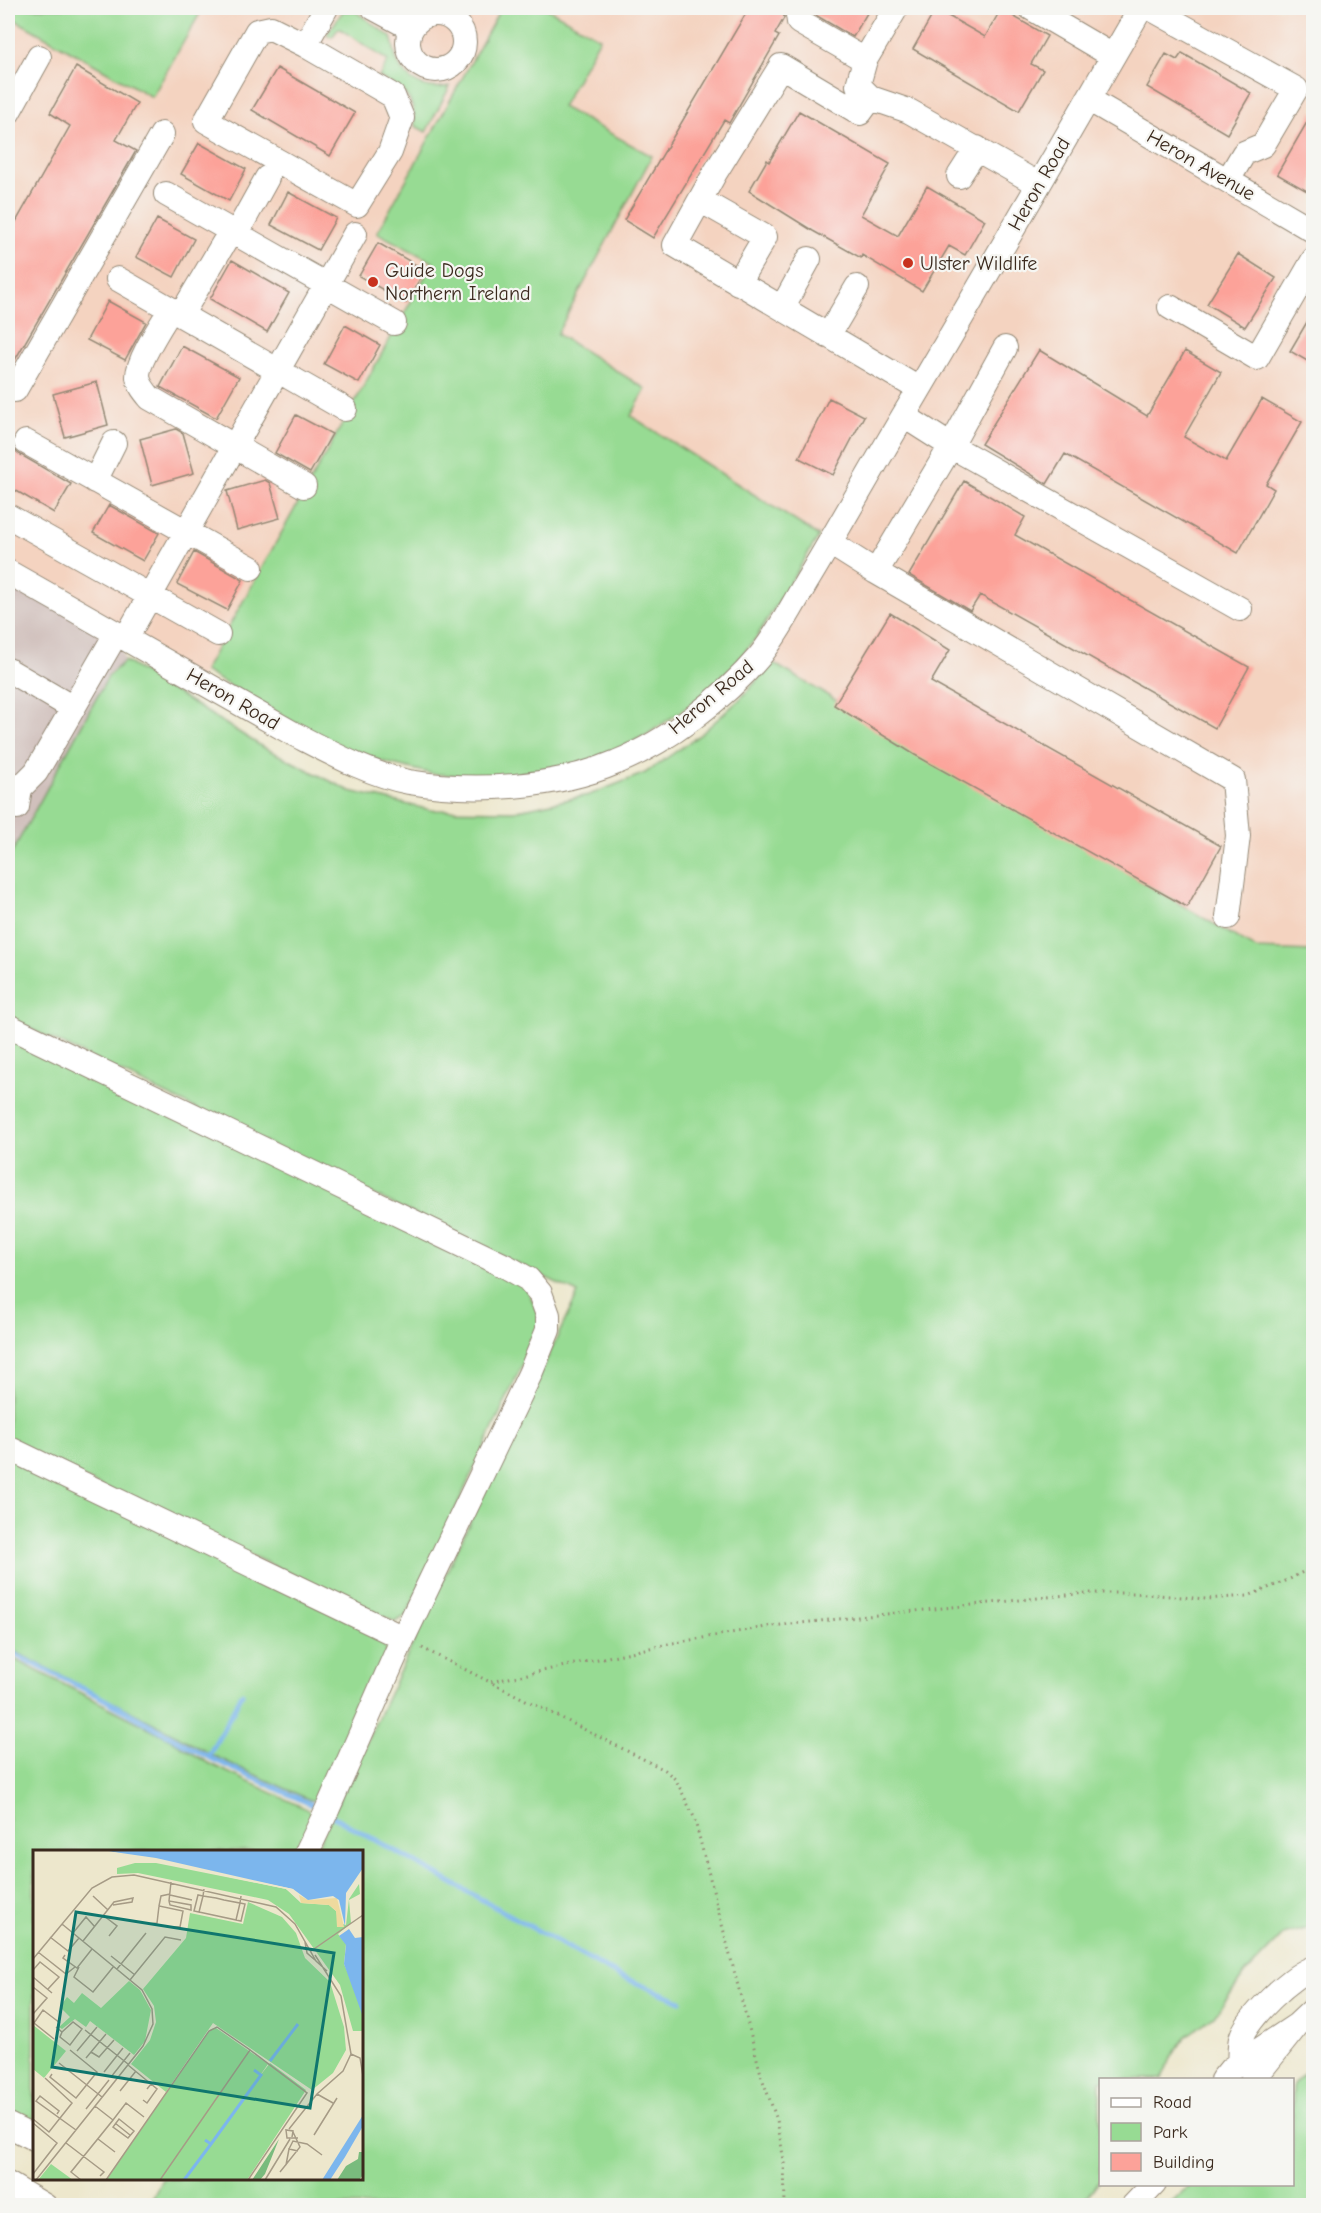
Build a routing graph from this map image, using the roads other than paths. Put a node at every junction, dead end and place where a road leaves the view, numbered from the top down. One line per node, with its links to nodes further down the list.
1 (326, 8): 9 (street)
2 (376, 8): 8 (street)
3 (797, 8): 12 (street)
4 (896, 8): 12 (street)
5 (1031, 8): 10 (street)
6 (1141, 8): 10 (street, Heron Road)
7 (1150, 8): 20 (street)
8 (411, 28)
9 (305, 45): 9 (street)
10 (1113, 56): 14 (street, Heron Road)
11 (39, 57): 15 (street)
12 (865, 60): 13 (street)
13 (871, 98): 17 (street); 23 (street)
14 (1088, 99): 20 (street, Heron Avenue); 21 (street, Heron Road)
15 (8, 113)
16 (162, 134): 40 (street)
17 (977, 148): 18 (street); 21 (street)
18 (959, 176)
19 (267, 178): 25 (street)
20 (1228, 180): 24 (street, Heron Avenue)
21 (1038, 184): 41 (street, Heron Road)
22 (166, 194): 25 (street)
23 (700, 200): 30 (street); 30 (street)
24 (1314, 231)
25 (234, 232): 31 (street); 35 (street)
26 (355, 234): 31 (street)
27 (809, 259): 34 (street)
28 (1314, 259): 33 (street)
29 (118, 279): 35 (street)
30 (738, 283): 34 (street)
31 (326, 284): 36 (street); 39 (street)
32 (857, 287): 37 (street)
33 (1170, 307)
34 (782, 308): 37 (street)
35 (176, 312): 39 (street); 46 (street)
36 (394, 323)
37 (828, 336): 41 (street)
38 (1005, 348): 47 (street)
39 (278, 370): 42 (street); 46 (street)
40 (8, 386)
41 (920, 389): 43 (street, Heron Road)
42 (345, 409)
43 (904, 416): 47 (street); 52 (street, Heron Road)
44 (26, 442): 48 (street)
45 (114, 443): 48 (street)
46 (235, 445): 49 (street); 51 (street)
47 (951, 446): 55 (street); 57 (street)
48 (95, 481): 51 (street)
49 (304, 486)
50 (8, 516): 56 (street)
51 (187, 531): 53 (street); 56 (street)
52 (830, 543): 55 (street); 59 (street, Heron Road)
53 (251, 567)
54 (8, 572): 59 (street, Heron Road)
55 (876, 572): 63 (street)
56 (150, 596): 58 (street); 59 (street)
57 (1240, 609)
58 (218, 634)
59 (121, 636): 61 (street)
60 (8, 669): 61 (street)
61 (76, 703): 62 (street)
62 (12, 815)
63 (1228, 917)
64 (8, 1026): 66 (street)
65 (8, 1449): 66 (street)
66 (412, 1643): 67 (street)
67 (308, 1850)
68 (1314, 1968): 70 (street)
69 (1309, 2014): 70 (street)
70 (1246, 2071): 71 (street)
71 (1225, 2078)
72 (8, 2125): 73 (street)
73 (33, 2138)
74 (8, 2184): 76 (street)
75 (1152, 2186): 77 (street)
76 (45, 2205)
77 (1133, 2205)

